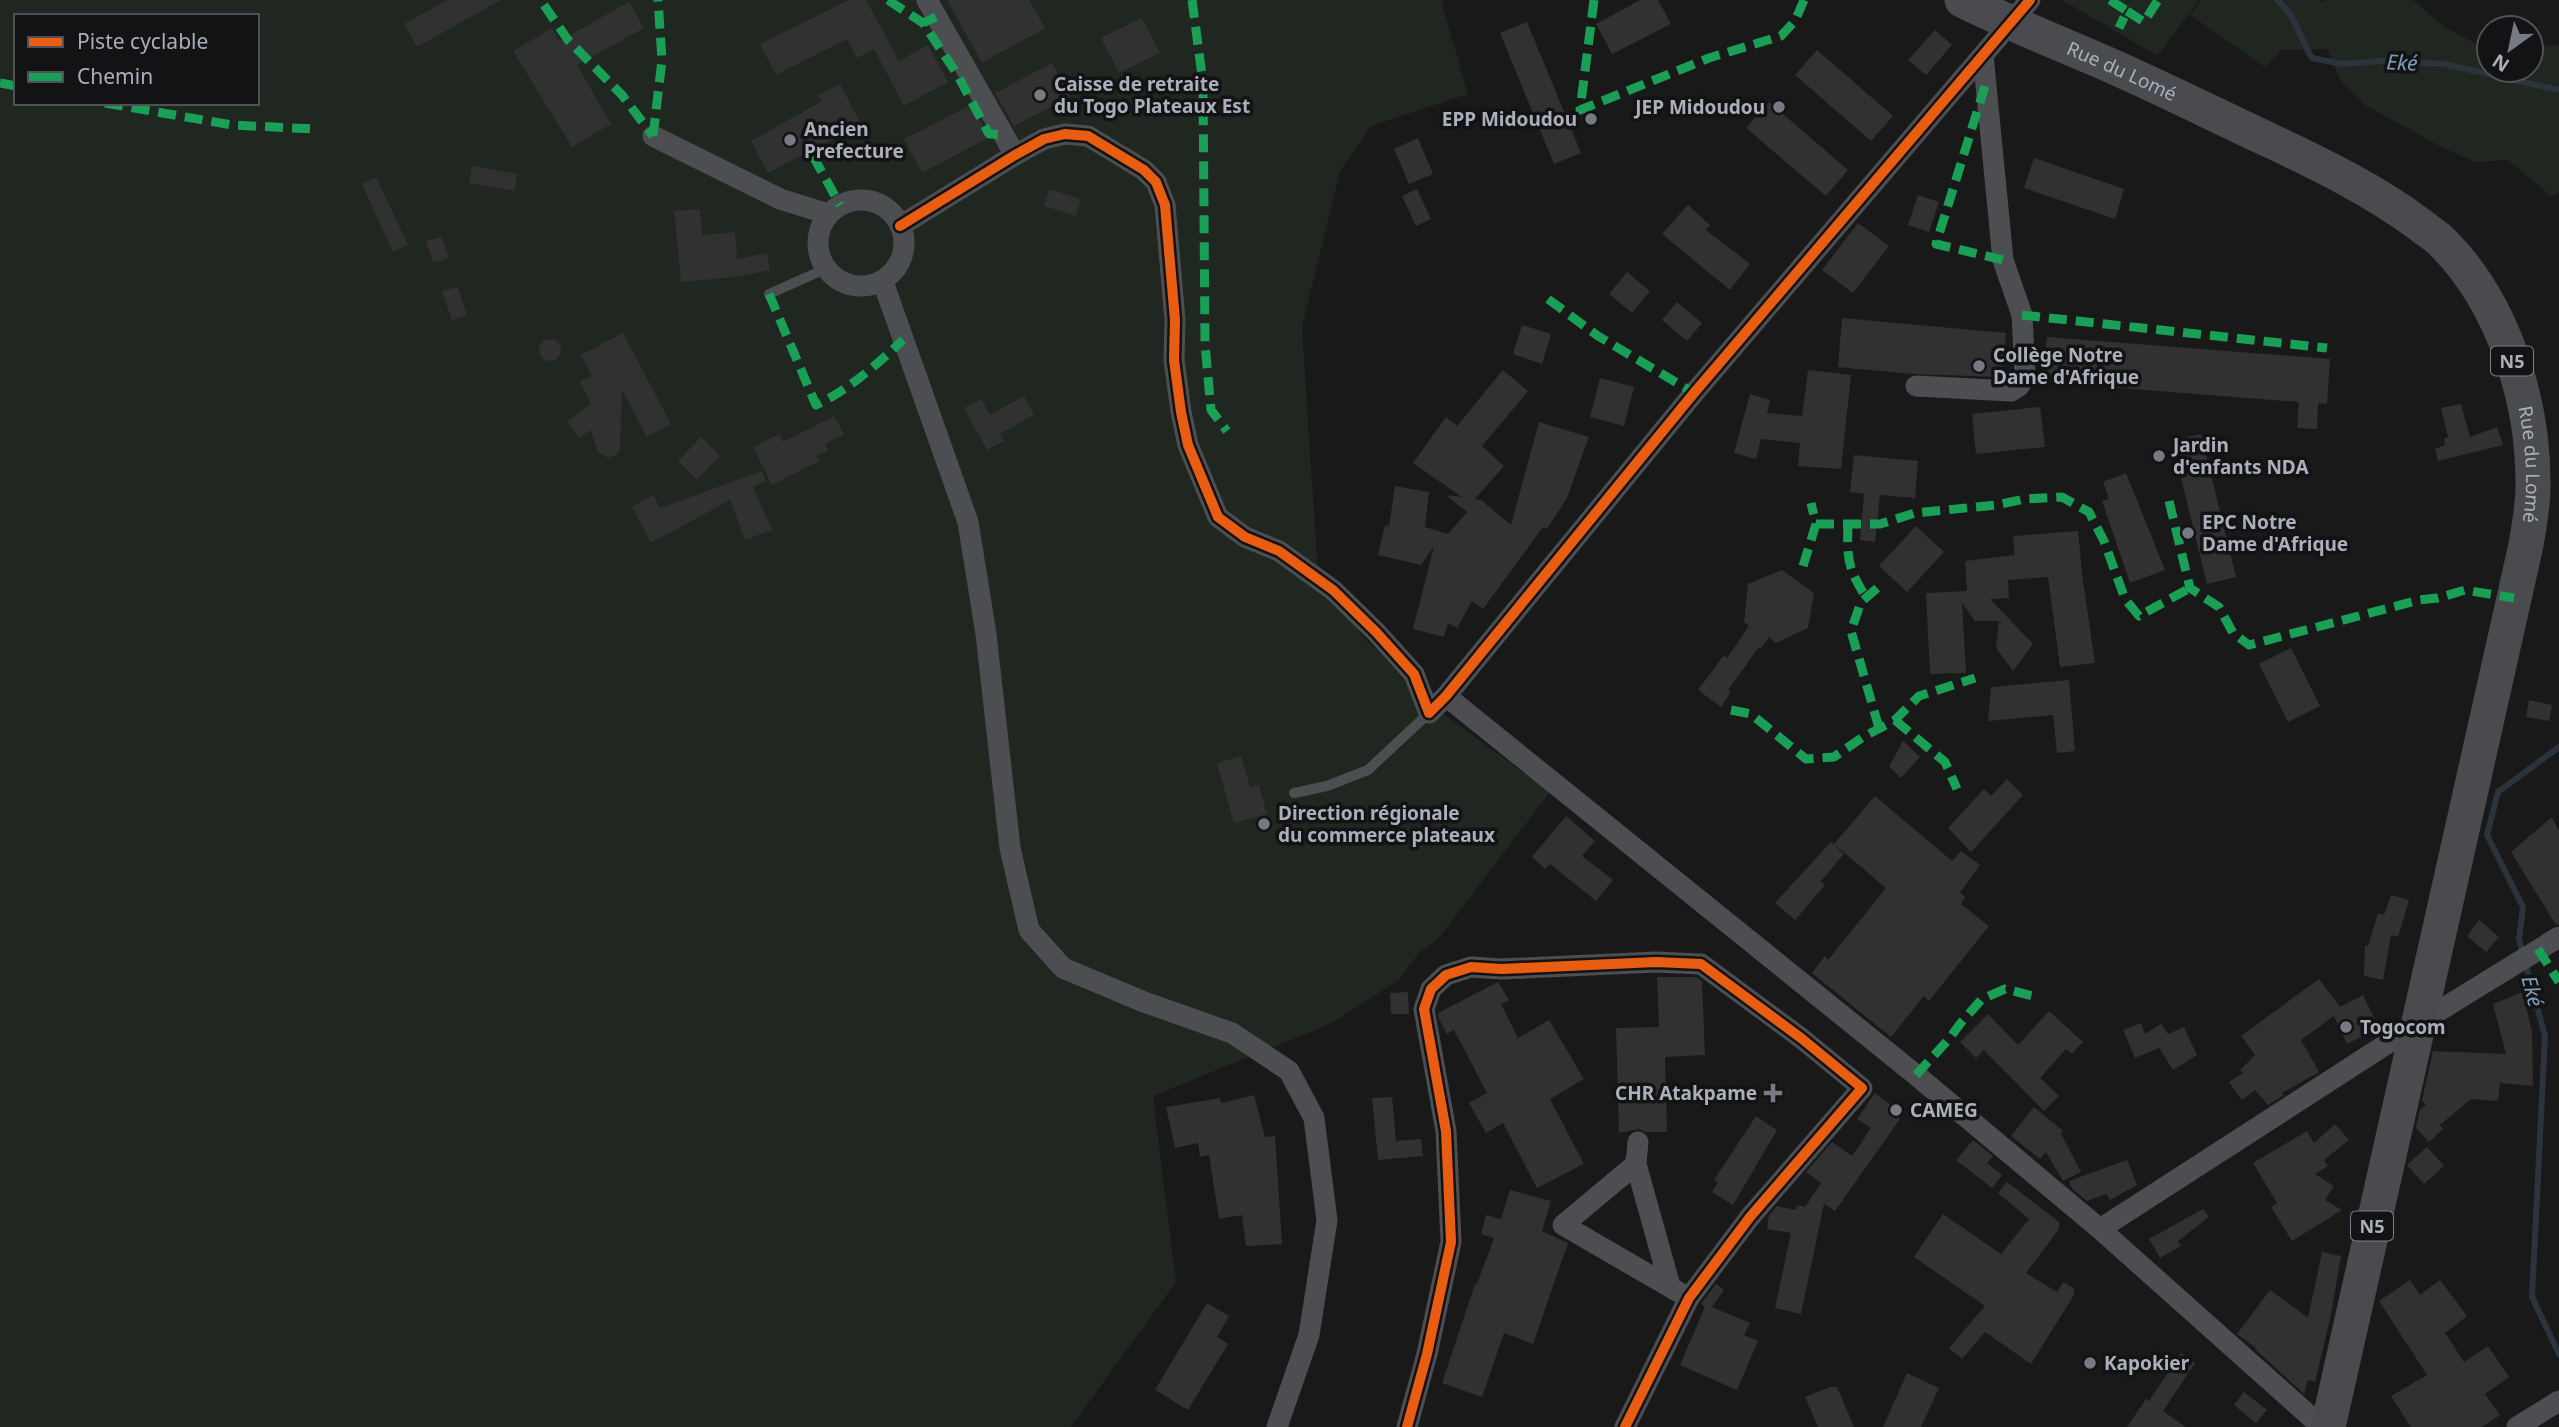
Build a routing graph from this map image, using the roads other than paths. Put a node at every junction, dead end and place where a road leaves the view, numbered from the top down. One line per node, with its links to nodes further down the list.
1 (927, 0): 6 (street)
2 (1962, 0): 3 (main road, Rue du Lomé / N5)
3 (2020, 12): 4 (street); 17 (main road, Rue du Lomé / N5)
4 (1983, 55): 12 (street); 13 (street)
5 (653, 136): 7 (street)
6 (1015, 155): 8 (street); 14 (street)
7 (828, 214): 8 (street); 9 (street)
8 (900, 226): 10 (street)
9 (825, 268): 10 (street); 11 (lane)
10 (883, 282): 24 (street)
11 (769, 294)
12 (1916, 386)
13 (1446, 696): 14 (street); 20 (street)
14 (1429, 713): 15 (lane)
15 (1294, 793)
16 (2559, 936): 17 (street)
17 (2416, 1025): 20 (street); 28 (main road, N5)
18 (1638, 1142): 19 (street)
19 (1636, 1164): 21 (street); 21 (street)
20 (2100, 1229): 27 (street)
21 (1670, 1286): 22 (street)
22 (1689, 1298): 25 (street); 26 (street)
23 (2554, 1404): 29 (street)
24 (1276, 1427)
25 (1407, 1427)
26 (1625, 1427)
27 (2322, 1427)
28 (2328, 1427)
29 (2518, 1427)

